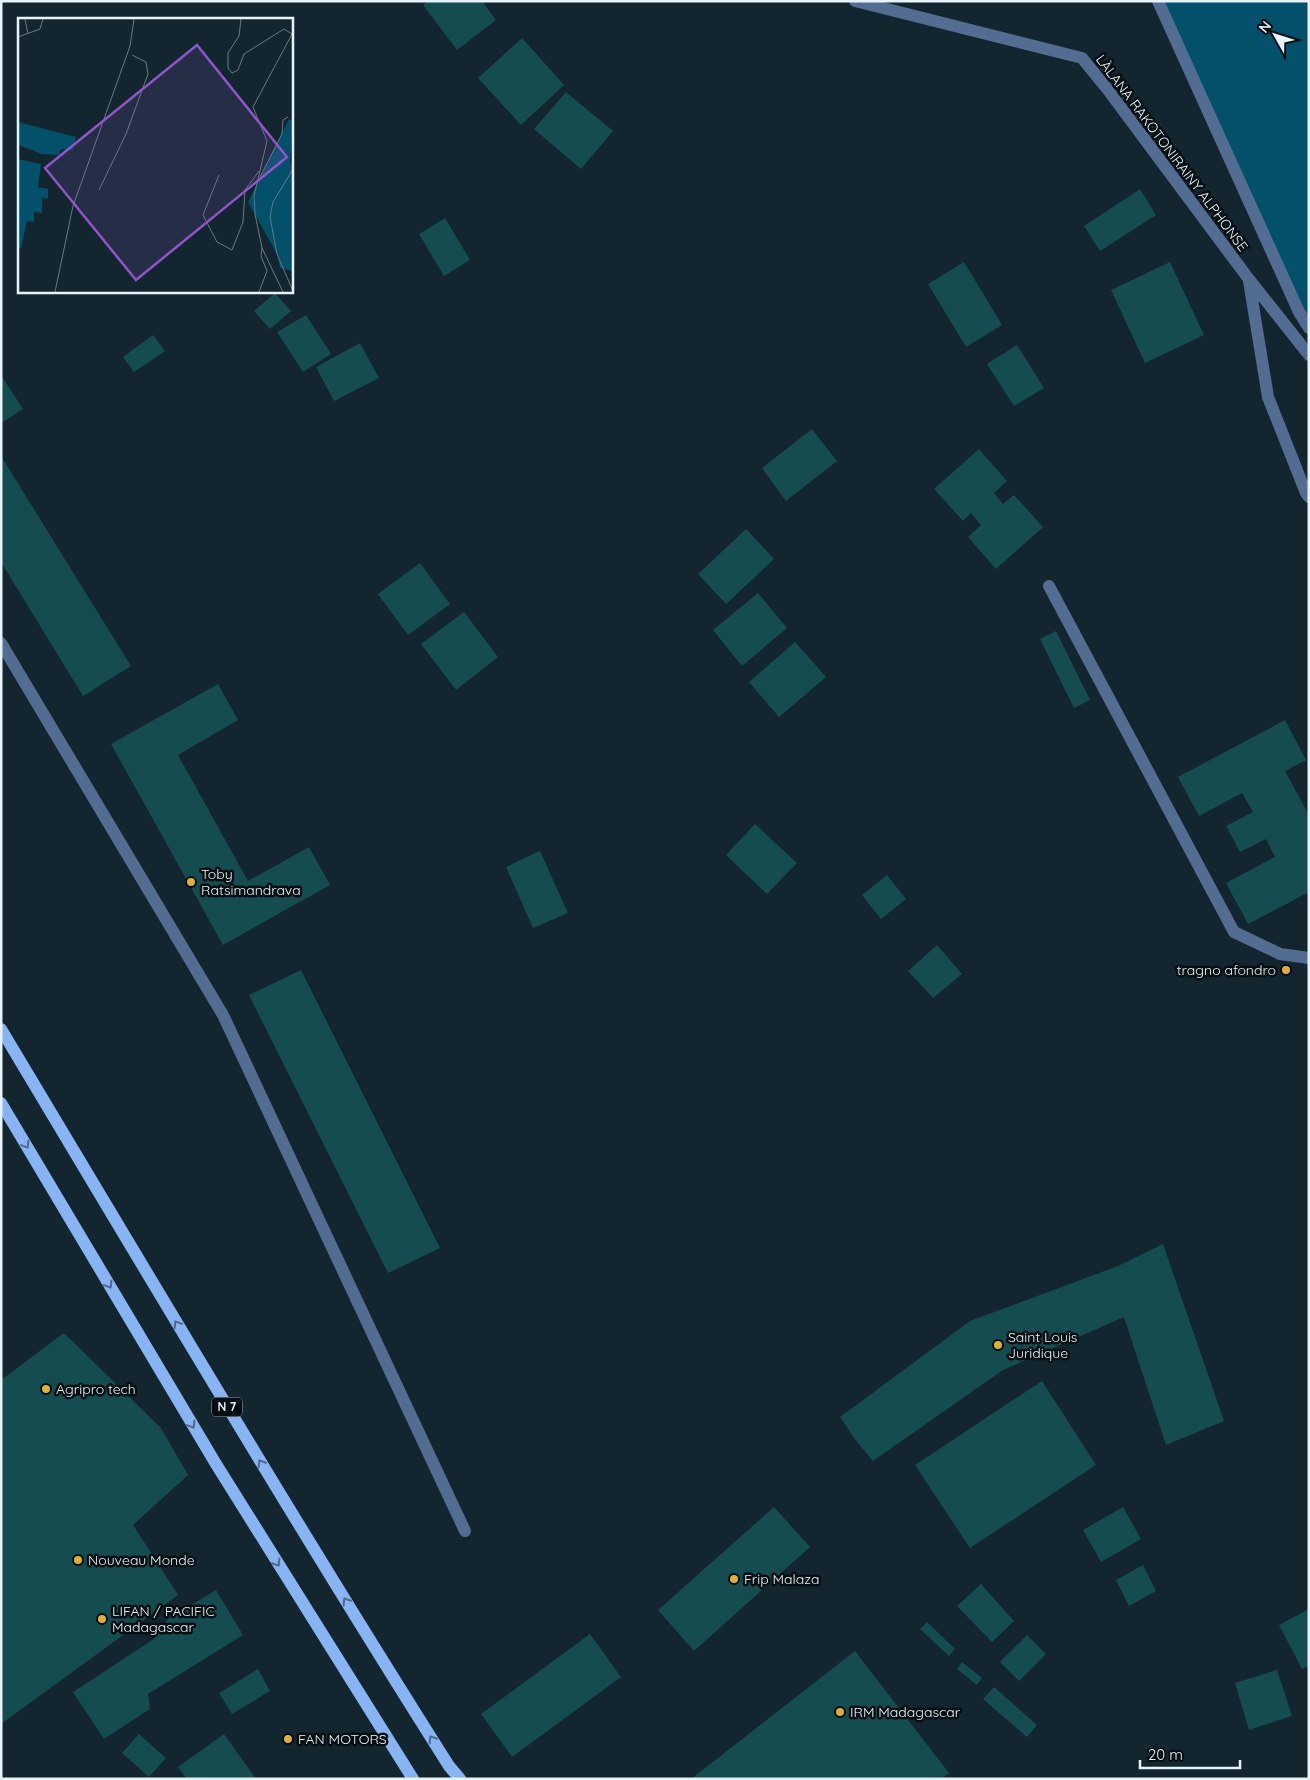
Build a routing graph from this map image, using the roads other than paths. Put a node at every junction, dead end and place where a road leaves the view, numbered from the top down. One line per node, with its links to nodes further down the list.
1 (855, 1): 3 (street, LÀLANA RAKOTONIRAINY ALPHONSE)
2 (1158, 1): 4 (street)
3 (1248, 278): 5 (street, LÀLANA RAKOTONIRAINY ALPHONSE); 6 (street)
4 (1309, 328)
5 (1309, 355)
6 (1309, 497)
7 (1049, 586): 9 (street)
8 (1, 643): 12 (street)
9 (1309, 958)
10 (1, 1029): 14 (main road, N 7, one-way to 10)
11 (1, 1104): 13 (main road, one-way to 13)
12 (465, 1531)
13 (413, 1779)
14 (460, 1779)

